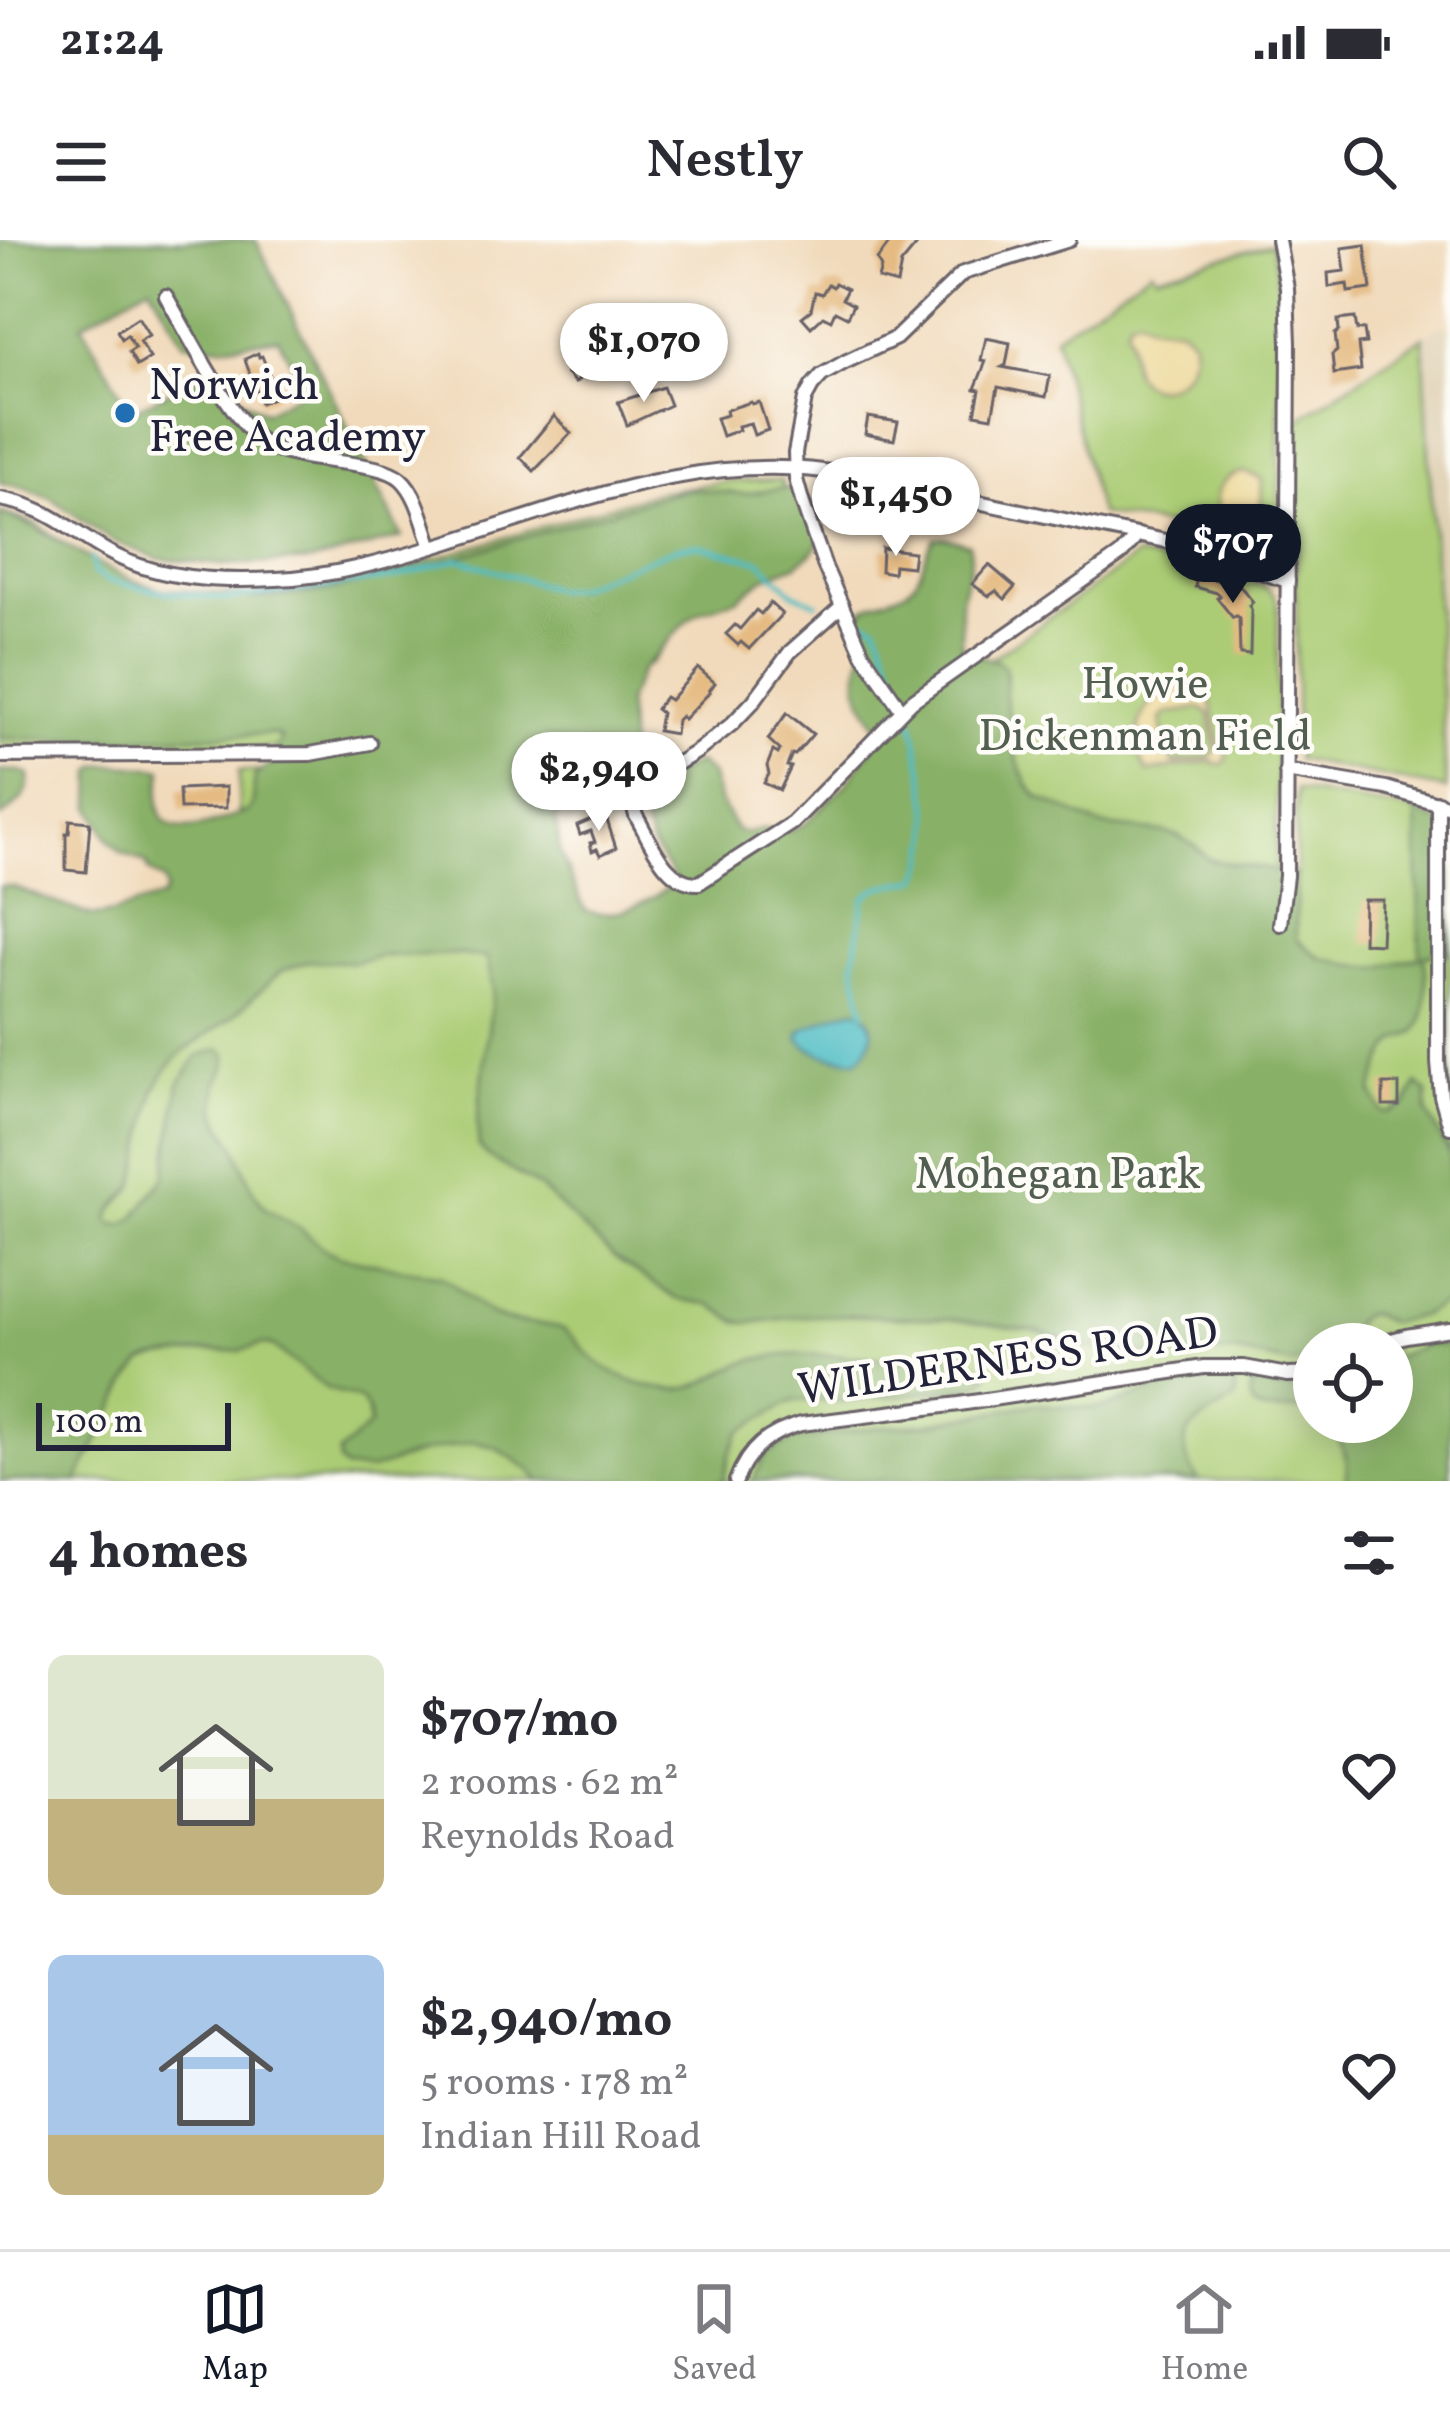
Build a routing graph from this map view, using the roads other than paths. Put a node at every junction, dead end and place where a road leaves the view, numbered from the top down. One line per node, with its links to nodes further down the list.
1 (1069, 240): 4 (street)
2 (1278, 240): 9 (street)
3 (166, 296): 7 (street)
4 (795, 467): 6 (street); 7 (street); 11 (street)
5 (0, 499): 7 (street)
6 (1138, 535): 8 (street); 12 (street)
7 (432, 547)
8 (1228, 554): 9 (street); 10 (street)
9 (1288, 557): 10 (street)
10 (1288, 581): 15 (street)
11 (842, 606): 12 (street); 12 (street)
12 (901, 709)
13 (370, 743): 14 (street)
14 (0, 756)
15 (1286, 772): 16 (street); 17 (street)
16 (1444, 805): 18 (street)
17 (1280, 924)
18 (1450, 1127)
19 (1450, 1329): 20 (street)
20 (1413, 1335)
21 (1293, 1375): 22 (street, WILDERNESS ROAD)
22 (736, 1481)

